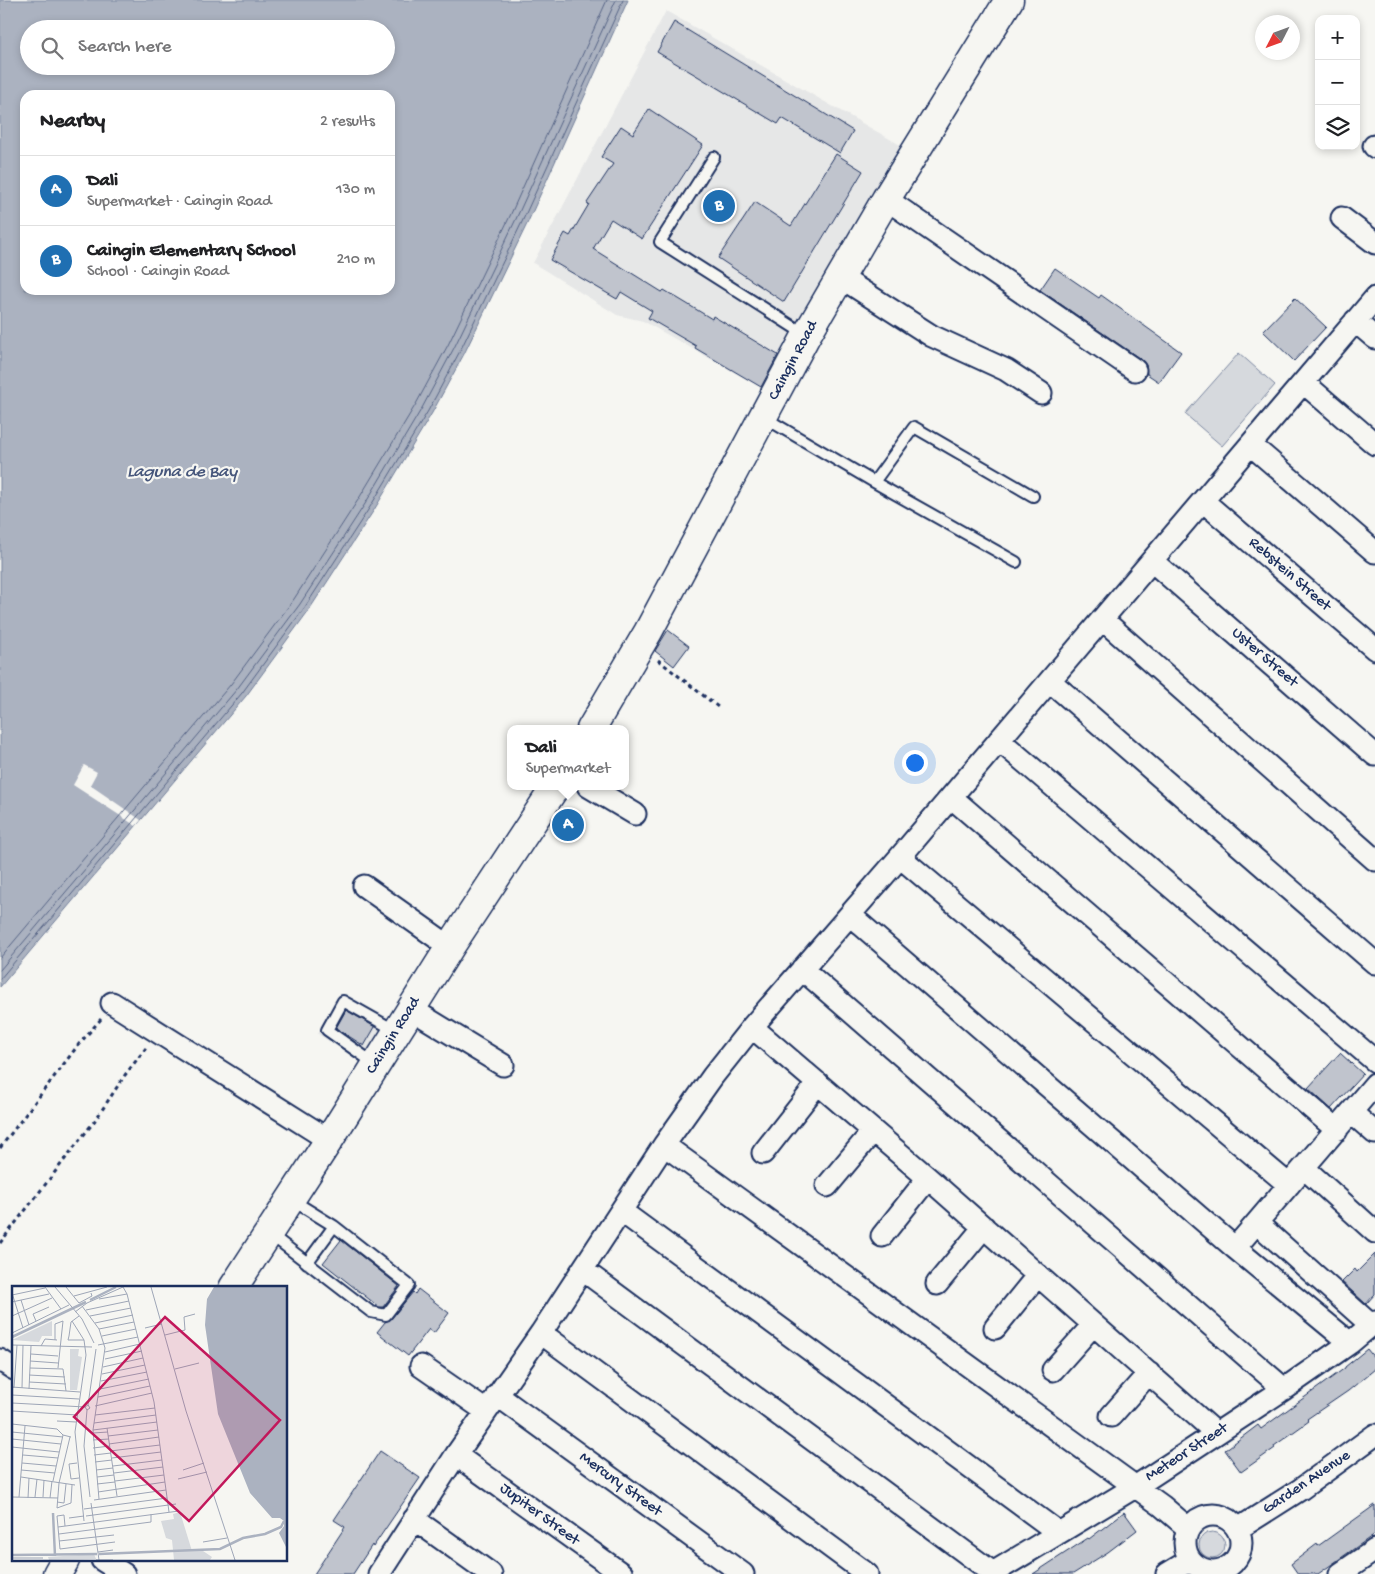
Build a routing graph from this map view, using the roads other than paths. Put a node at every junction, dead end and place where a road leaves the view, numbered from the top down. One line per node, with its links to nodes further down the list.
1 (1009, 0): 3 (street, Caingin Road)
2 (714, 157): 9 (lane)
3 (886, 199): 6 (street, Caingin Road); 11 (street)
4 (1342, 218): 5 (street)
5 (1375, 242)
6 (840, 277): 9 (street, Caingin Road); 13 (street)
7 (1375, 298): 8 (street)
8 (1355, 321): 10 (street); 12 (street)
9 (806, 336): 14 (street, Caingin Road)
10 (1375, 338)
11 (1135, 370)
12 (1304, 383): 15 (street); 16 (street)
13 (1041, 393)
14 (764, 417): 17 (lane); 26 (street, Caingin Road)
15 (1375, 444)
16 (1251, 446): 19 (street); 20 (street)
17 (874, 482): 18 (lane); 22 (lane)
18 (1033, 496)
19 (1203, 501): 21 (street); 24 (street, Rebstein Street)
20 (1375, 552)
21 (1152, 561): 23 (street); 28 (street, Uster Street)
22 (1016, 562)
23 (1102, 620): 25 (street); 34 (street)
24 (1375, 649)
25 (1050, 681): 27 (street); 38 (street)
26 (593, 725)
27 (1000, 740): 31 (street); 43 (street)
28 (1375, 755)
29 (553, 790): 37 (street, Caingin Road)
30 (595, 790): 32 (street)
31 (951, 797): 33 (street); 49 (street)
32 (635, 814)
33 (900, 857): 36 (street); 57 (street)
34 (1375, 860)
35 (364, 886): 37 (street)
36 (850, 915): 39 (street); 67 (street)
37 (450, 946): 41 (street, Caingin Road)
38 (1375, 963)
39 (802, 969): 42 (street); 83 (street)
40 (112, 1003): 52 (street)
41 (404, 1020): 44 (street, Caingin Road); 44 (lane); 45 (street)
42 (752, 1027): 46 (street); 53 (street)
43 (1375, 1061)
44 (376, 1065): 52 (street, Caingin Road)
45 (503, 1065)
46 (818, 1083): 50 (street); 54 (street)
47 (1375, 1084): 48 (street)
48 (1351, 1112): 49 (street); 51 (street)
49 (1337, 1130): 55 (street)
50 (873, 1131): 56 (street); 58 (street)
51 (1375, 1133)
52 (330, 1140): 59 (street, Caingin Road)
53 (664, 1145): 60 (street); 89 (street)
54 (763, 1153)
55 (1304, 1168): 57 (street); 64 (street)
56 (928, 1178): 63 (street); 66 (street)
57 (1289, 1185): 61 (street)
58 (827, 1186)
59 (292, 1200): 62 (lane); 65 (street, Caingin Road)
60 (621, 1211): 69 (street); 93 (street)
61 (1257, 1223): 67 (street); 73 (street)
62 (334, 1226): 68 (lane); 68 (lane)
63 (984, 1227): 70 (street); 71 (street)
64 (1375, 1232)
65 (270, 1233): 68 (lane); 72 (street, Caingin Road)
66 (882, 1236)
67 (1235, 1248): 77 (street)
68 (307, 1263)
69 (583, 1270): 76 (street); 99 (street)
70 (1038, 1275): 74 (street); 75 (street)
71 (937, 1284)
72 (235, 1286)
73 (1373, 1323): 77 (street, Meteor Street)
74 (1093, 1325): 81 (street); 82 (street)
75 (995, 1328)
76 (541, 1333): 84 (street); 106 (street)
77 (1350, 1343): 83 (street, Meteor Street)
78 (0, 1360): 80 (street)
79 (421, 1366): 84 (street, Mercury Street)
80 (12, 1369)
81 (1053, 1370)
82 (1149, 1373): 85 (street); 86 (street)
83 (1284, 1389): 86 (street, Meteor Street)
84 (492, 1403): 88 (street); 105 (street, Mercury Street)
85 (1111, 1416)
86 (1216, 1433): 89 (street, Meteor Street)
87 (1375, 1435): 92 (street, Garden Avenue)
88 (456, 1455): 90 (street); 104 (street, Jupiter Street)
89 (1135, 1487): 91 (street); 93 (street, Meteor Street)
90 (414, 1519): 102 (street); 103 (street)
91 (1189, 1529): 92 (street); 95 (street)
92 (1238, 1529): 98 (street)
93 (1059, 1533): 99 (street, Meteor Street)
94 (1375, 1550): 108 (street)
95 (1190, 1560): 98 (street); 107 (street)
96 (64, 1562): 100 (street)
97 (105, 1562): 101 (street)
98 (1234, 1570)
99 (992, 1573)
100 (57, 1574)
101 (124, 1574)
102 (379, 1574)
103 (492, 1574)
104 (622, 1574)
105 (744, 1574)
106 (867, 1574)
107 (1167, 1574)
108 (1342, 1574)

